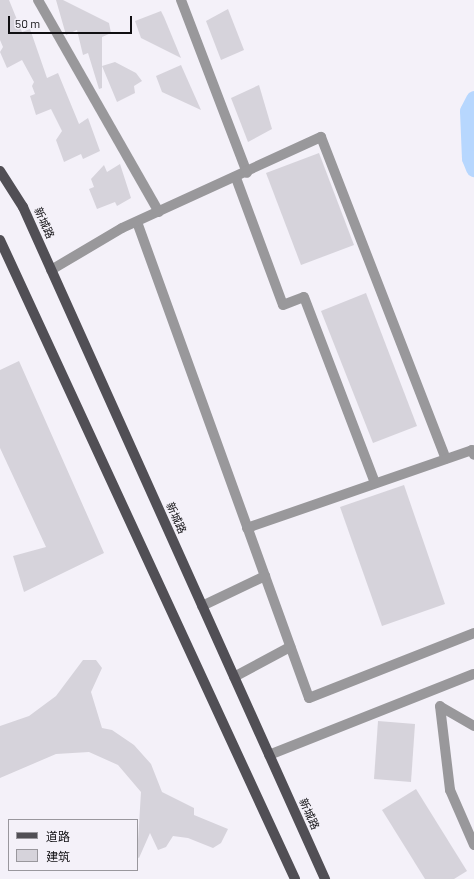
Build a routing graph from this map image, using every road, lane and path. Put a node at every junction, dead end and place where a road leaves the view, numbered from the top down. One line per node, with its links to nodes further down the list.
1 (38, 0): 6 (lane)
2 (181, 0): 4 (lane)
3 (0, 171): 9 (main road, 新城路)
4 (246, 173): 5 (lane); 11 (lane)
5 (236, 178): 6 (lane); 12 (lane)
6 (159, 212): 7 (lane)
7 (137, 222): 9 (lane); 13 (lane)
8 (0, 240): 25 (main road)
9 (52, 270): 15 (main road, 新城路)
10 (474, 455): 11 (lane)
11 (446, 459): 12 (lane)
12 (375, 484): 13 (lane)
13 (247, 528): 14 (lane)
14 (265, 576): 15 (lane); 17 (lane)
15 (202, 606): 19 (main road, 新城路)
16 (474, 633): 17 (lane)
17 (290, 647): 19 (lane)
18 (474, 674): 20 (lane)
19 (234, 677): 23 (main road, 新城路)
20 (433, 691): 21 (lane); 23 (lane)
21 (440, 706): 22 (lane); 24 (lane)
22 (474, 726)
23 (269, 755): 26 (main road, 新城路)
24 (474, 845)
25 (295, 879)
26 (325, 879)

